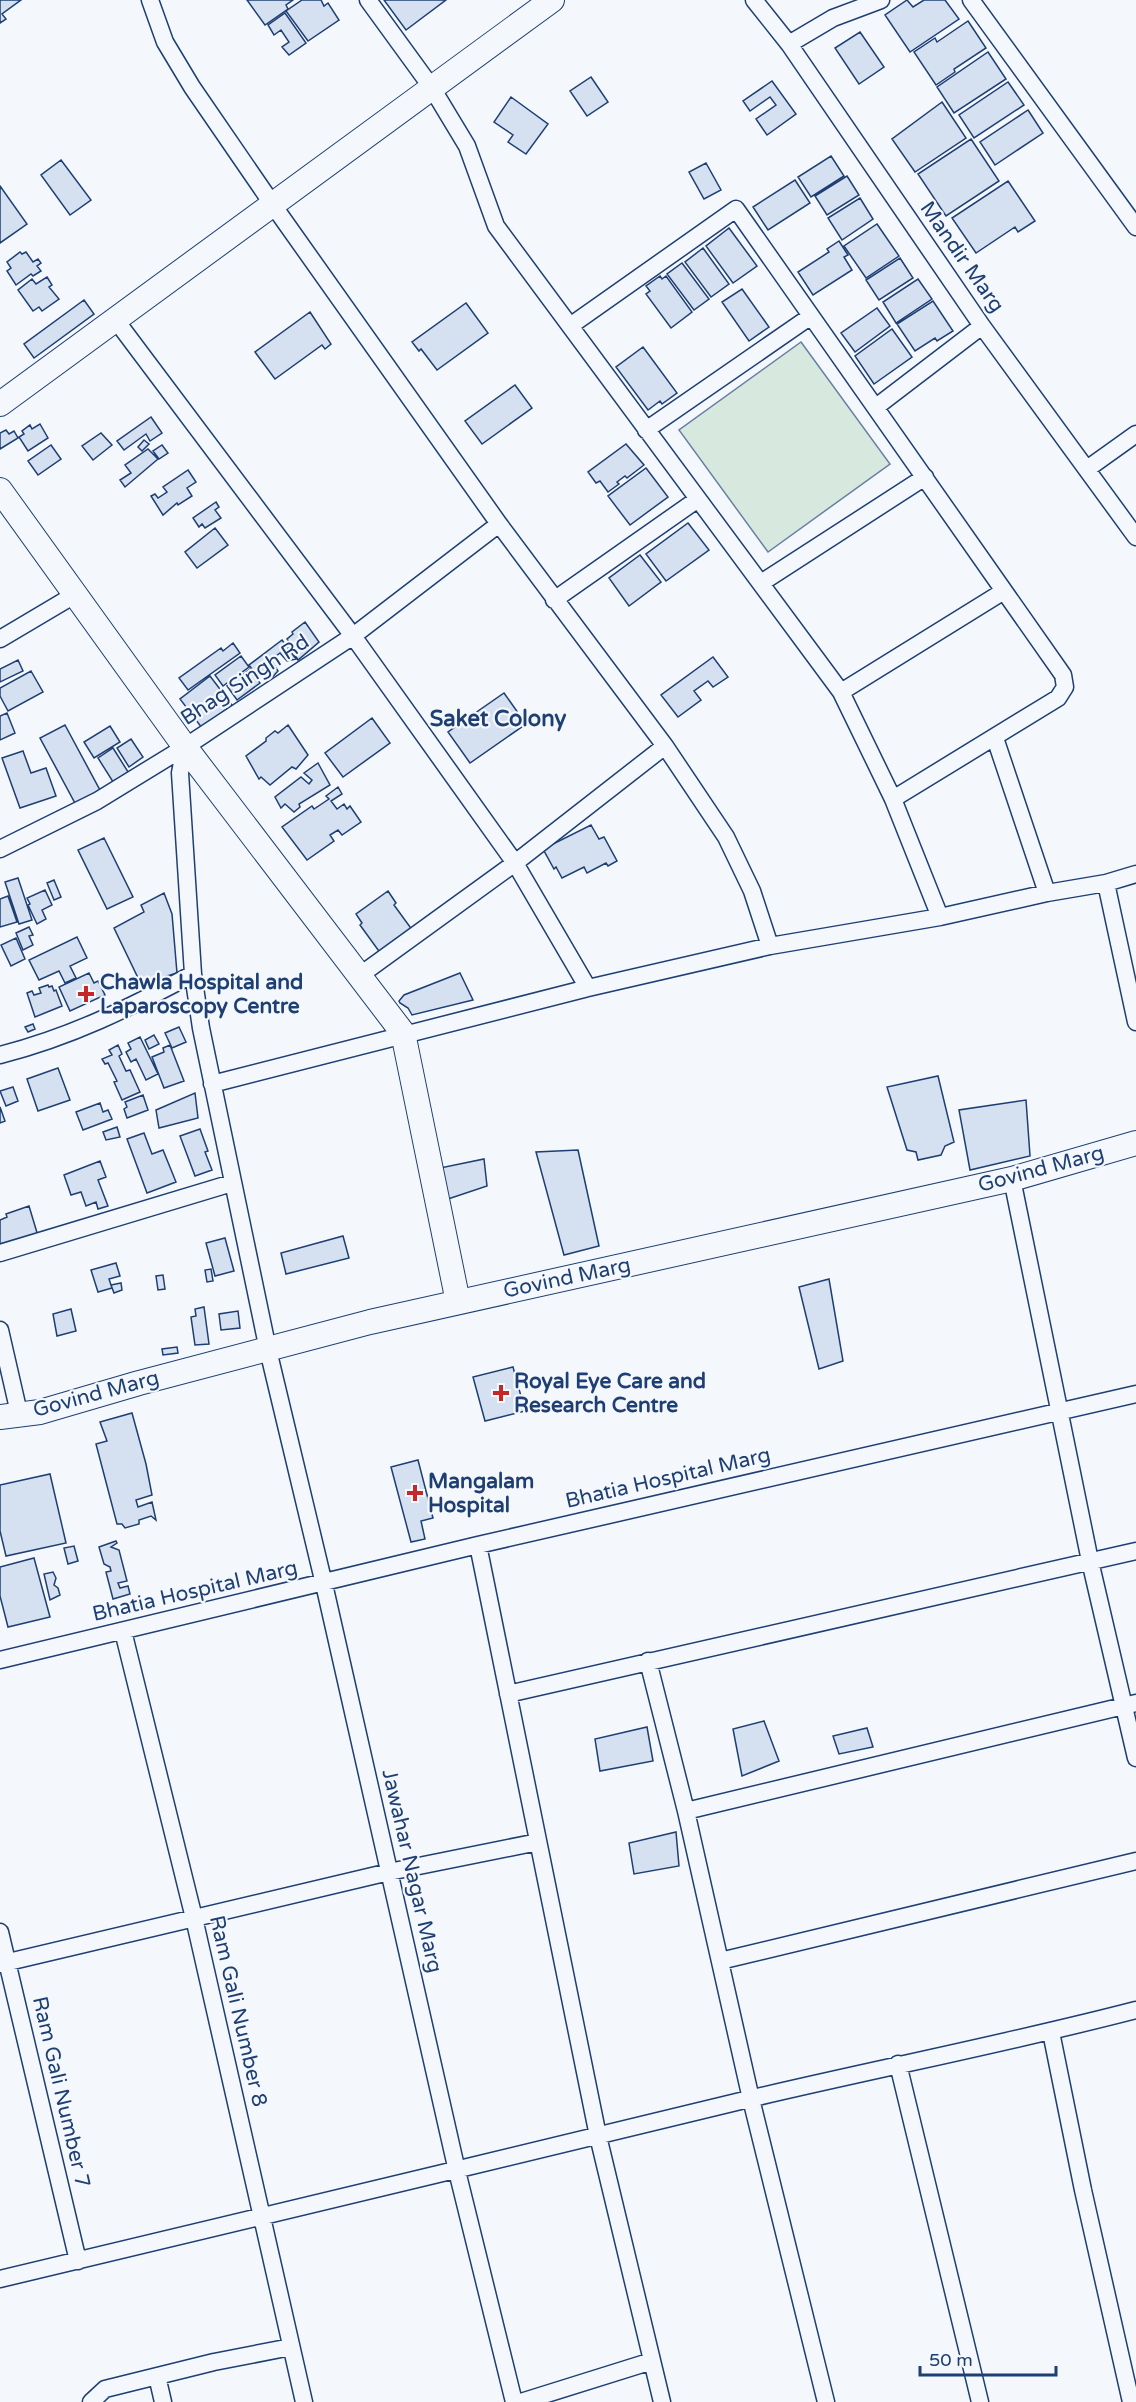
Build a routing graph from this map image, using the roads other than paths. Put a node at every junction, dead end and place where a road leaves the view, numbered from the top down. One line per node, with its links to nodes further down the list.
1 (150, 0): 9 (street)
2 (368, 0): 8 (street)
3 (552, 0): 8 (street)
4 (754, 0): 7 (street, Mandir Marg)
5 (881, 0): 7 (street)
6 (971, 0): 10 (street)
7 (789, 44): 14 (street, Mandir Marg)
8 (432, 88): 9 (street); 13 (street)
9 (273, 205): 12 (street); 23 (street)
10 (1136, 227)
11 (811, 316): 13 (street); 16 (street); 17 (street)
12 (115, 319): 15 (street); 29 (street)
13 (570, 326): 17 (street)
14 (982, 326): 16 (street); 19 (street, Mandir Marg)
15 (0, 405)
16 (876, 406): 20 (street)
17 (646, 430): 22 (street)
18 (1136, 434): 19 (street)
19 (1087, 469): 24 (street, Mandir Marg)
20 (925, 477): 25 (street); 26 (street)
21 (0, 490): 27 (street)
22 (698, 499): 25 (street); 28 (street)
23 (499, 524): 28 (street); 29 (street, Bhag Singh Rd)
24 (1136, 537)
25 (761, 583): 31 (street)
26 (1004, 591): 31 (street); 32 (street)
27 (76, 594): 30 (street); 34 (street)
28 (554, 600): 33 (street)
29 (353, 636): 34 (street, Bhag Singh Rd); 37 (street)
30 (0, 639)
31 (840, 692): 35 (street)
32 (995, 738): 35 (street); 40 (street)
33 (665, 746): 37 (street); 42 (street)
34 (185, 747): 36 (street, Bhag Singh Rd); 44 (street, Jawahar Nagar Marg); 45 (street)
35 (893, 799): 41 (street)
36 (0, 849)
37 (515, 863): 45 (street); 46 (street)
38 (1136, 874): 39 (street)
39 (1106, 883): 40 (street); 43 (street)
40 (1047, 893): 41 (street)
41 (940, 917): 42 (street)
42 (770, 946): 46 (street)
43 (1130, 970): 47 (street)
44 (193, 974): 49 (street); 50 (street, Jawahar Nagar Marg)
45 (359, 976): 48 (street)
46 (588, 988): 48 (street)
47 (1136, 1022)
48 (403, 1033): 50 (street); 55 (street)
49 (0, 1055)
50 (212, 1084): 53 (street, Jawahar Nagar Marg)
51 (1136, 1143): 52 (street, Govind Marg)
52 (1012, 1179): 55 (street, Govind Marg); 59 (street)
53 (232, 1183): 54 (street); 57 (street, Jawahar Nagar Marg)
54 (0, 1253)
55 (458, 1302): 57 (street, Govind Marg)
56 (0, 1330): 60 (street)
57 (268, 1350): 60 (street, Govind Marg); 64 (street, Jawahar Nagar Marg)
58 (1136, 1394): 59 (street, Bhatia Hospital Marg)
59 (1059, 1411): 61 (street, Bhatia Hospital Marg); 63 (street)
60 (10, 1415)
61 (478, 1545): 64 (street, Bhatia Hospital Marg); 68 (street)
62 (1136, 1551): 63 (street)
63 (1090, 1561): 67 (street); 69 (street)
64 (324, 1584): 65 (street, Bhatia Hospital Marg); 74 (street, Jawahar Nagar Marg)
65 (123, 1631): 66 (street, Bhatia Hospital Marg); 75 (street, Ram Gali Number 8)
66 (0, 1660)
67 (648, 1661): 68 (street); 71 (street)
68 (508, 1694): 72 (street)
69 (1130, 1705): 70 (street); 71 (street)
70 (1136, 1758)
71 (686, 1811): 77 (street)
72 (538, 1842): 74 (street); 83 (street)
73 (1136, 1861): 77 (street)
74 (389, 1872): 75 (street); 84 (street, Jawahar Nagar Marg)
75 (194, 1918): 78 (street); 85 (street, Ram Gali Number 8)
76 (0, 1932): 78 (street, Ram Gali Number 7)
77 (720, 1961): 82 (street)
78 (4, 1963): 86 (street, Ram Gali Number 7)
79 (1136, 2010): 80 (street)
80 (1051, 2032): 81 (street); 99 (street)
81 (898, 2064): 82 (street); 98 (street)
82 (751, 2099): 83 (street); 97 (street)
83 (598, 2136): 84 (street); 89 (street)
84 (457, 2171): 85 (street); 94 (street, Jawahar Nagar Marg)
85 (262, 2218): 86 (street); 88 (street, Ram Gali Number 8)
86 (78, 2261): 87 (street)
87 (0, 2279)
88 (291, 2347): 90 (street); 93 (street, Ram Gali Number 8)
89 (652, 2361): 95 (street); 96 (street)
90 (157, 2376): 91 (street); 92 (street)
91 (91, 2402)
92 (163, 2402)
93 (304, 2402)
94 (514, 2402)
95 (520, 2402)
96 (662, 2402)
97 (826, 2402)
98 (980, 2402)
99 (1131, 2402)

